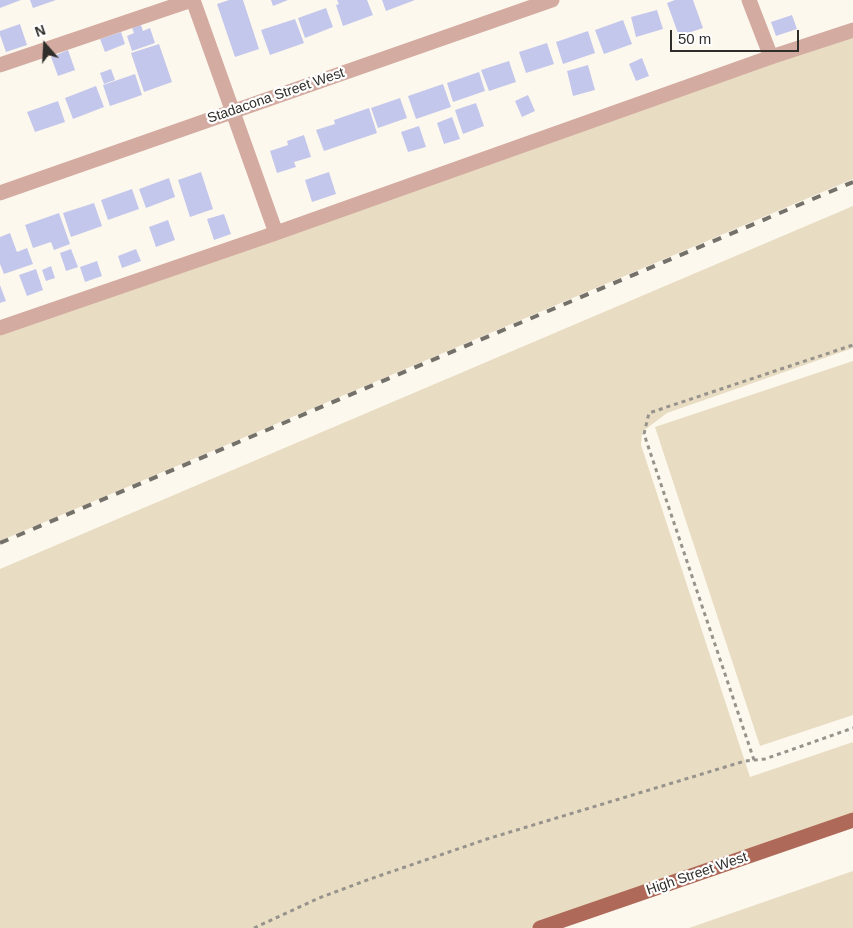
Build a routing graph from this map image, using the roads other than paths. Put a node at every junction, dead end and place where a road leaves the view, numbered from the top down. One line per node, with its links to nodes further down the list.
1 (192, 0): 6 (street); 7 (street)
2 (552, 0): 7 (street, Stadacona Street West)
3 (749, 0): 5 (street)
4 (853, 30): 5 (street)
5 (771, 58): 9 (street)
6 (0, 65)
7 (233, 111): 8 (street, Stadacona Street West); 9 (street)
8 (0, 193)
9 (276, 233): 10 (street)
10 (0, 328)
11 (853, 820): 12 (main road, High Street West)
12 (540, 928)

